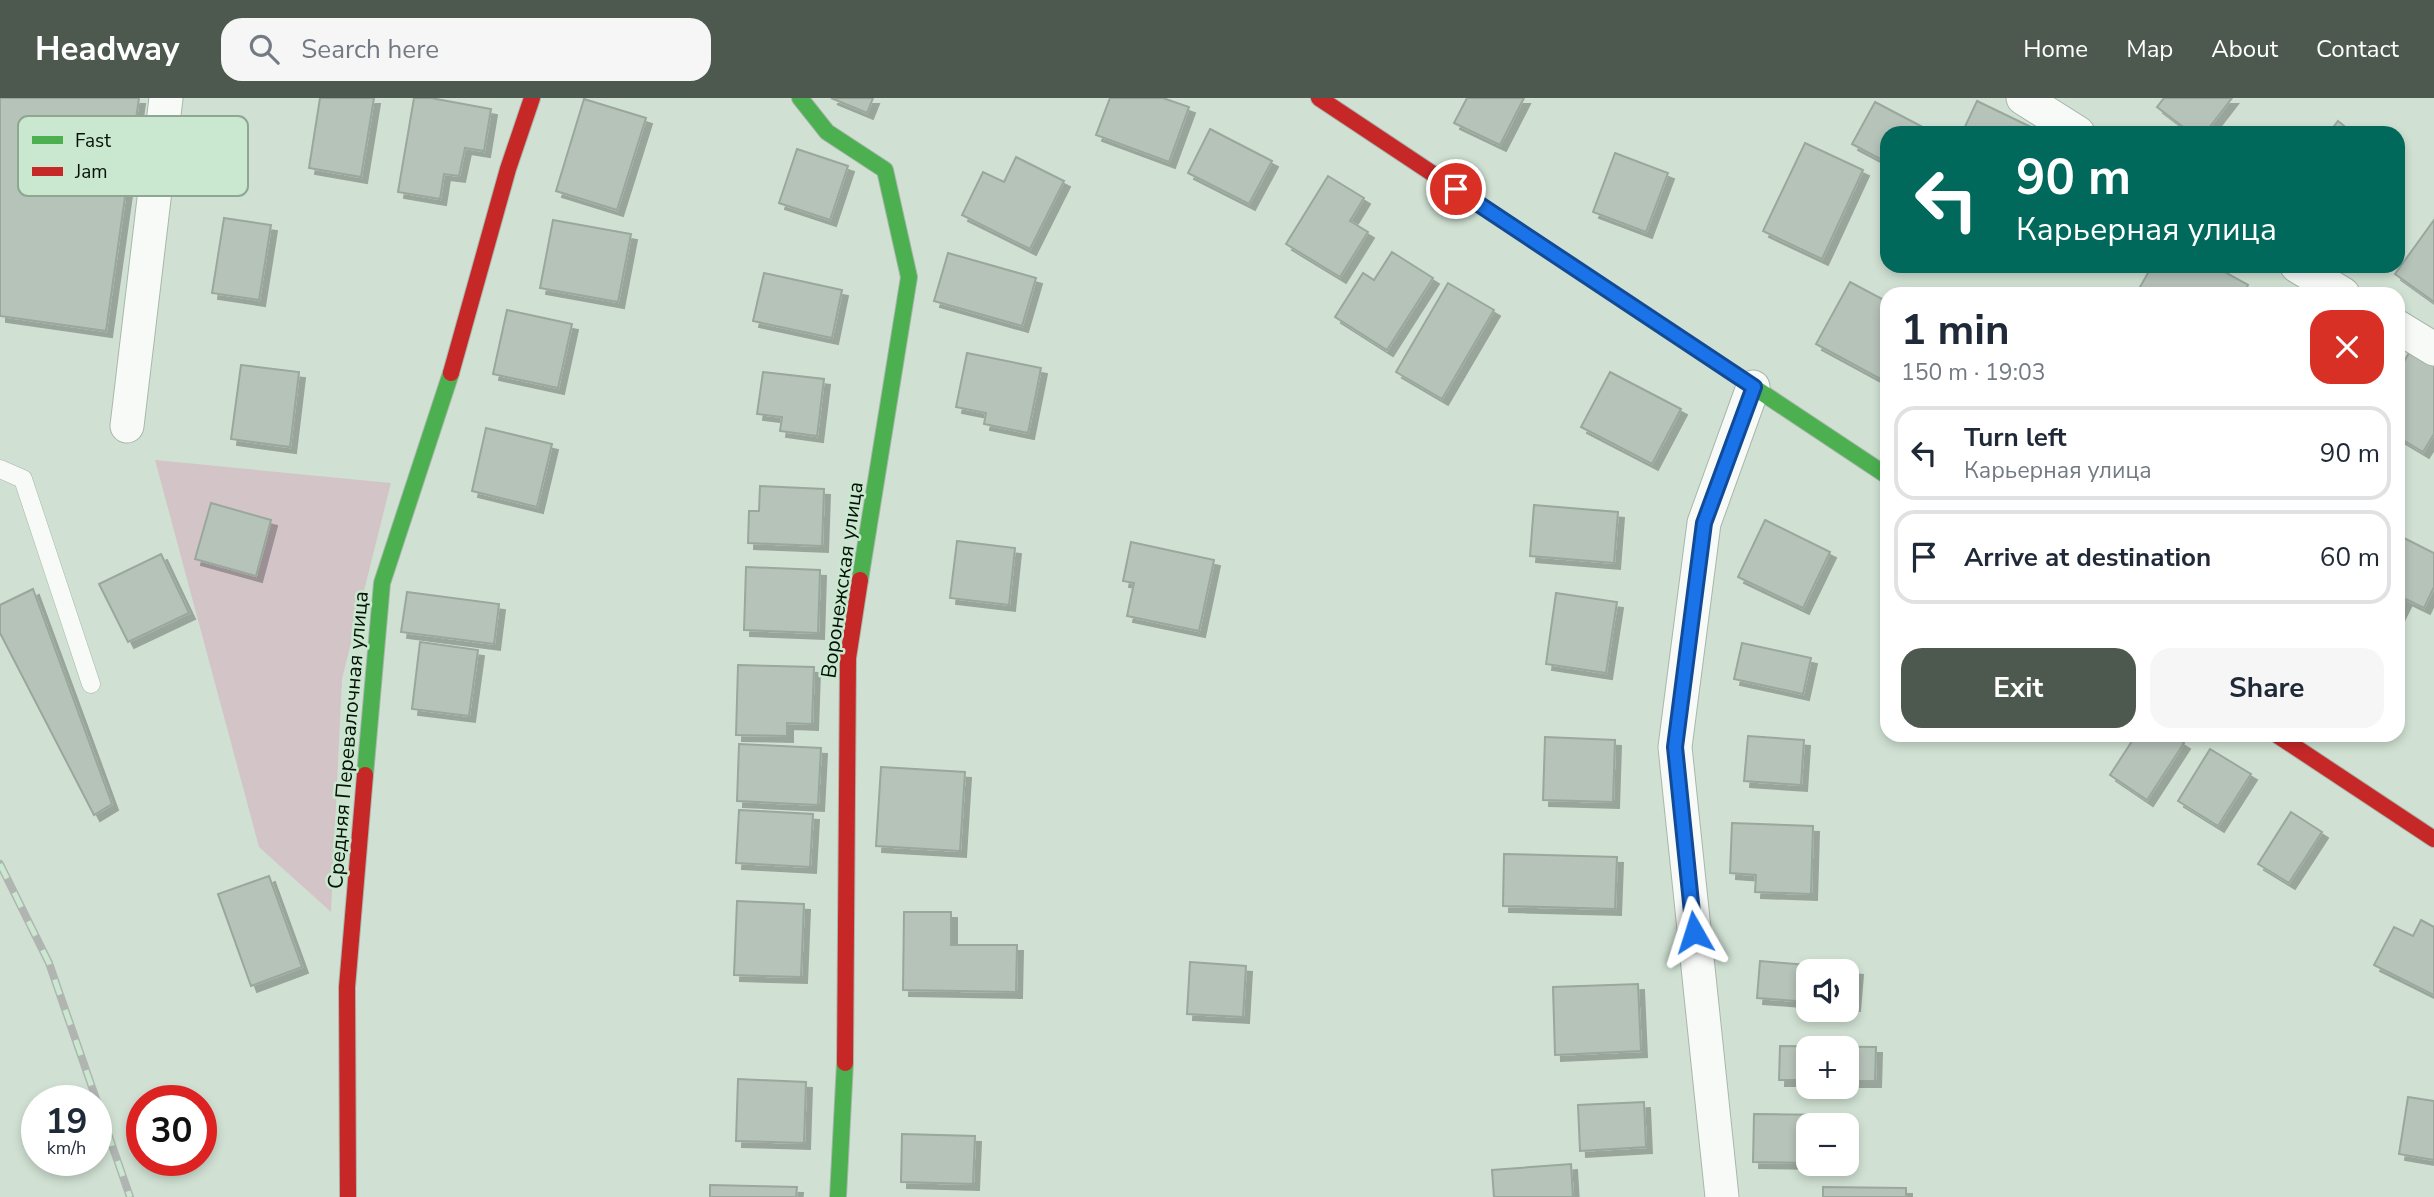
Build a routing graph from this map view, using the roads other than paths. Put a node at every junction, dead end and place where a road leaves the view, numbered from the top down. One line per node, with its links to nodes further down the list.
1 (166, 98): 6 (street)
2 (532, 98): 20 (street, Средняя Перевалочная улица)
3 (800, 98): 21 (street, Воронежская улица)
4 (1319, 98): 13 (street)
5 (2023, 98): 7 (street)
6 (164, 116)
7 (2067, 126)
8 (154, 196): 14 (street)
9 (2308, 273): 10 (street)
10 (2332, 287)
11 (2405, 331): 12 (street)
12 (2434, 349)
13 (1754, 387): 16 (street); 22 (street)
14 (127, 426)
15 (0, 469): 17 (lane)
16 (1880, 471)
17 (91, 684)
18 (2288, 742): 19 (street)
19 (2434, 839)
20 (348, 1197)
21 (838, 1197)
22 (1721, 1197)

